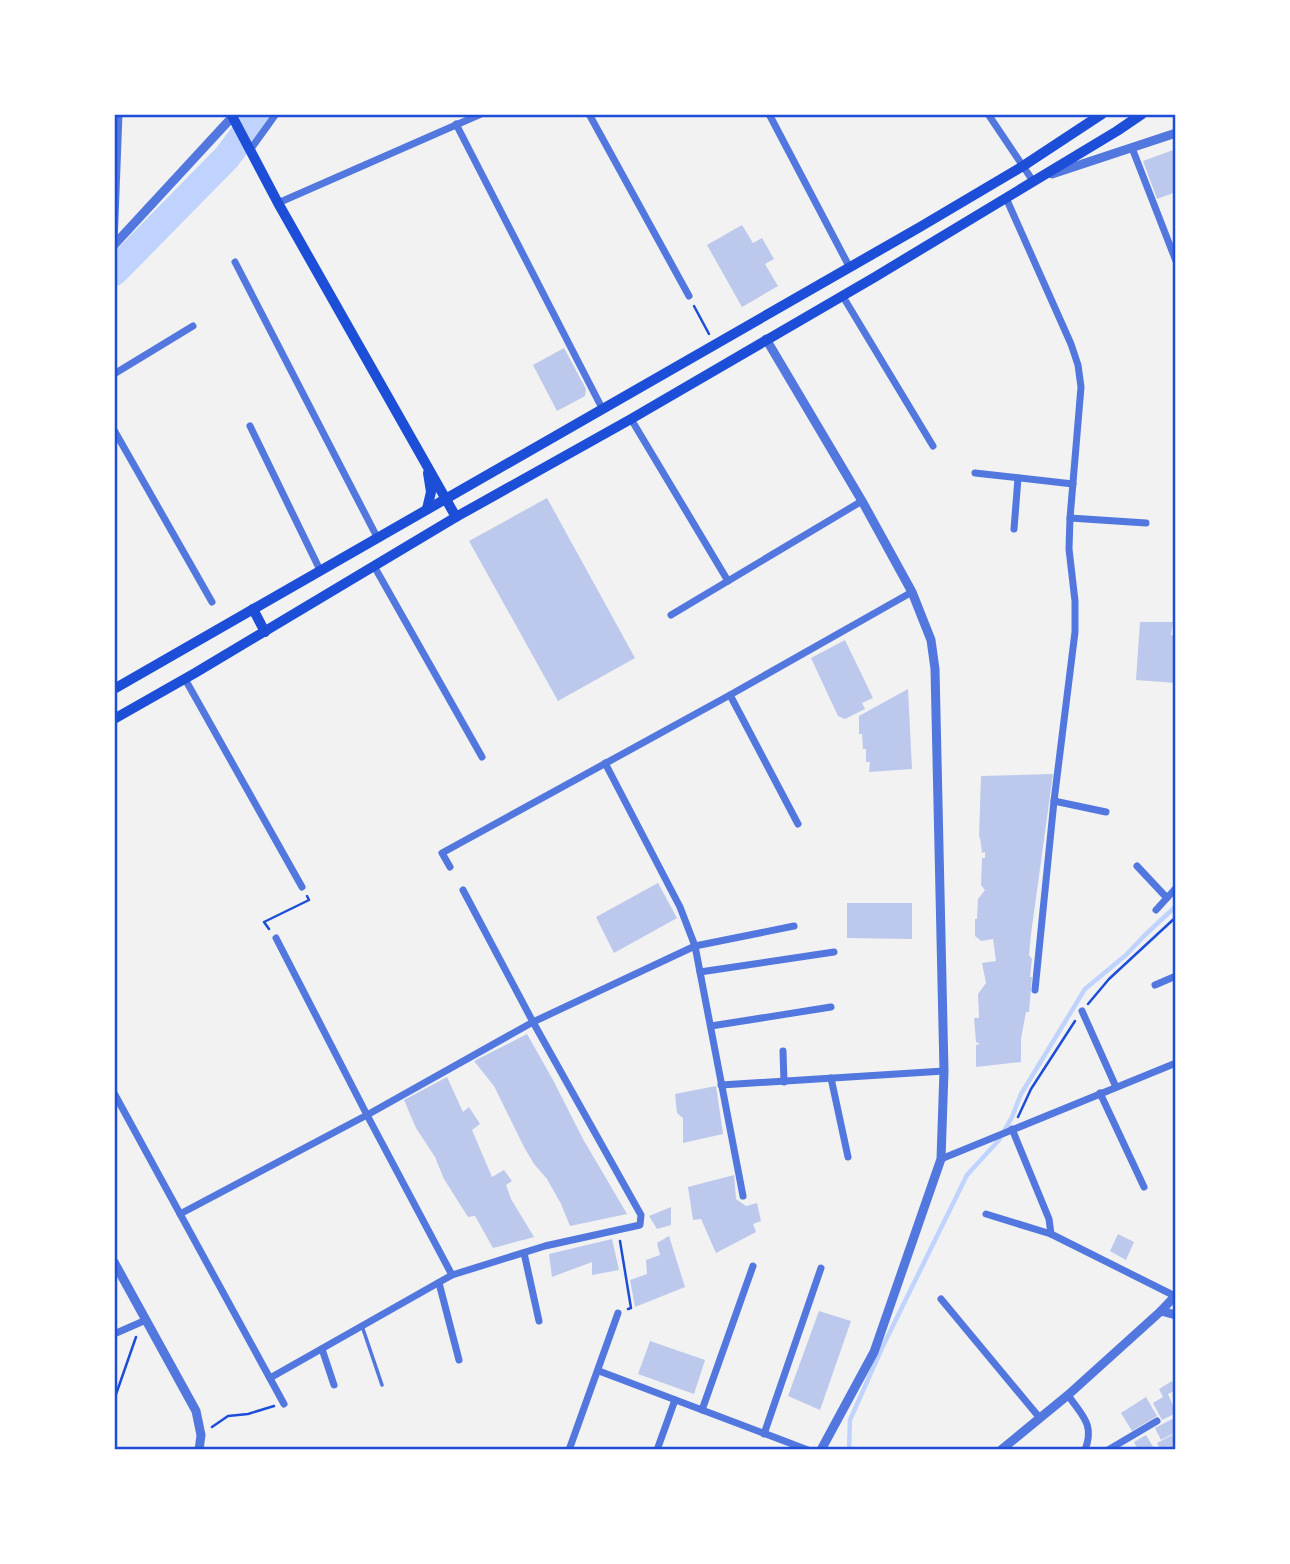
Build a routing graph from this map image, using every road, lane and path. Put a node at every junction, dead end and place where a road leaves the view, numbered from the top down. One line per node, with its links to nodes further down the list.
1 (119, 114): 18 (street)
2 (276, 114): 13 (street)
3 (481, 114): 10 (street)
4 (589, 114): 23 (street)
5 (769, 114): 21 (street)
6 (988, 114): 14 (street)
7 (1102, 114): 14 (main road)
8 (1142, 114): 15 (main road)
9 (233, 116): 13 (main road); 18 (street)
10 (456, 124): 17 (street); 28 (street)
11 (1176, 133): 12 (street)
12 (1132, 148): 15 (street); 20 (street)
13 (249, 149): 17 (main road)
14 (1023, 166): 15 (street); 21 (main road)
15 (1035, 180): 16 (main road)
16 (1006, 198): 22 (main road); 36 (street)
17 (278, 203): 33 (main road)
18 (114, 244)
19 (235, 261): 44 (street)
20 (1176, 261)
21 (850, 268): 26 (main road)
22 (842, 295): 25 (main road); 32 (street)
23 (689, 296): 26 (path)
24 (193, 326): 27 (street)
25 (766, 340): 29 (main road); 38 (street)
26 (715, 344): 28 (main road)
27 (114, 374)
28 (603, 410): 37 (main road)
29 (631, 419): 40 (main road); 47 (street)
30 (250, 426): 46 (street)
31 (114, 430): 49 (street)
32 (933, 446)
33 (427, 465): 37 (main road); 39 (main road)
34 (975, 474): 35 (street)
35 (1018, 478): 36 (street); 43 (street)
36 (1073, 484): 41 (street)
37 (446, 498): 39 (main road); 40 (main road)
38 (862, 501): 47 (street); 48 (street)
39 (427, 509): 44 (main road)
40 (456, 517): 45 (main road)
41 (1070, 518): 42 (street); 59 (street)
42 (1146, 523)
43 (1014, 529)
44 (377, 537): 46 (main road)
45 (374, 566): 52 (main road); 57 (street)
46 (320, 570): 50 (main road)
47 (728, 581): 51 (street)
48 (912, 592): 55 (street); 83 (street)
49 (212, 602)
50 (253, 609): 52 (main road); 54 (main road)
51 (671, 615)
52 (265, 632): 53 (main road)
53 (184, 679): 56 (main road); 64 (street)
54 (114, 689)
55 (730, 695): 58 (street); 61 (street)
56 (114, 719)
57 (482, 757)
58 (605, 763): 63 (street); 71 (street)
59 (1054, 801): 60 (street); 76 (street)
60 (1106, 812)
61 (798, 824)
62 (1137, 866): 67 (street)
63 (450, 867)
64 (302, 887): 70 (path)
65 (1176, 888): 67 (street)
66 (463, 890): 79 (street)
67 (1167, 898): 68 (street)
68 (1156, 909)
69 (794, 926): 71 (street)
70 (276, 937): 90 (street)
71 (695, 946): 73 (street); 79 (street)
72 (834, 951): 73 (street)
73 (700, 972): 80 (street)
74 (1176, 976): 75 (street)
75 (1155, 985)
76 (1035, 990)
77 (831, 1007): 80 (street)
78 (1082, 1011): 87 (street)
79 (533, 1022): 90 (street); 98 (street)
80 (711, 1026): 86 (street)
81 (783, 1051): 85 (street)
82 (1176, 1063): 87 (street)
83 (944, 1071): 84 (street); 93 (street)
84 (831, 1079): 85 (street); 92 (street)
85 (784, 1082): 86 (street)
86 (721, 1085): 95 (street)
87 (1116, 1087): 89 (street)
88 (114, 1093): 96 (street)
89 (1100, 1093): 91 (street); 94 (street)
90 (367, 1115): 96 (street); 104 (street)
91 (1012, 1129): 93 (street); 99 (street)
92 (848, 1157)
93 (941, 1159): 135 (street)
94 (1144, 1187)
95 (743, 1196)
96 (180, 1214): 119 (street)
97 (986, 1214): 99 (street)
98 (618, 1231): 100 (street); 109 (path)
99 (1051, 1234): 106 (street)
100 (524, 1253): 104 (street); 112 (street)
101 (114, 1262): 111 (street)
102 (753, 1266): 126 (street)
103 (821, 1268): 129 (street)
104 (452, 1275): 105 (street)
105 (439, 1283): 113 (street); 117 (street)
106 (1176, 1296): 108 (street)
107 (941, 1298): 127 (street)
108 (1161, 1311): 110 (street); 122 (street)
109 (618, 1314): 118 (street)
110 (1176, 1315)
111 (146, 1320): 114 (street); 130 (street)
112 (540, 1321)
113 (362, 1326): 116 (street); 121 (lane)
114 (114, 1334)
115 (134, 1339): 123 (path)
116 (322, 1349): 119 (street); 120 (street)
117 (460, 1360)
118 (598, 1371): 124 (street); 132 (street)
119 (270, 1378): 125 (street)
120 (334, 1385)
121 (382, 1385)
122 (1068, 1395): 127 (street); 137 (street)
123 (114, 1400)
124 (675, 1400): 126 (street); 133 (street)
125 (284, 1404): 130 (path)
126 (702, 1410): 129 (street)
127 (1039, 1417): 136 (street)
128 (1157, 1421): 138 (street)
129 (764, 1434): 134 (street)
130 (201, 1435): 131 (street)
131 (198, 1450)
132 (569, 1450)
133 (657, 1450)
134 (808, 1450)
135 (821, 1450)
136 (1001, 1450)
137 (1085, 1450)
138 (1108, 1450)

